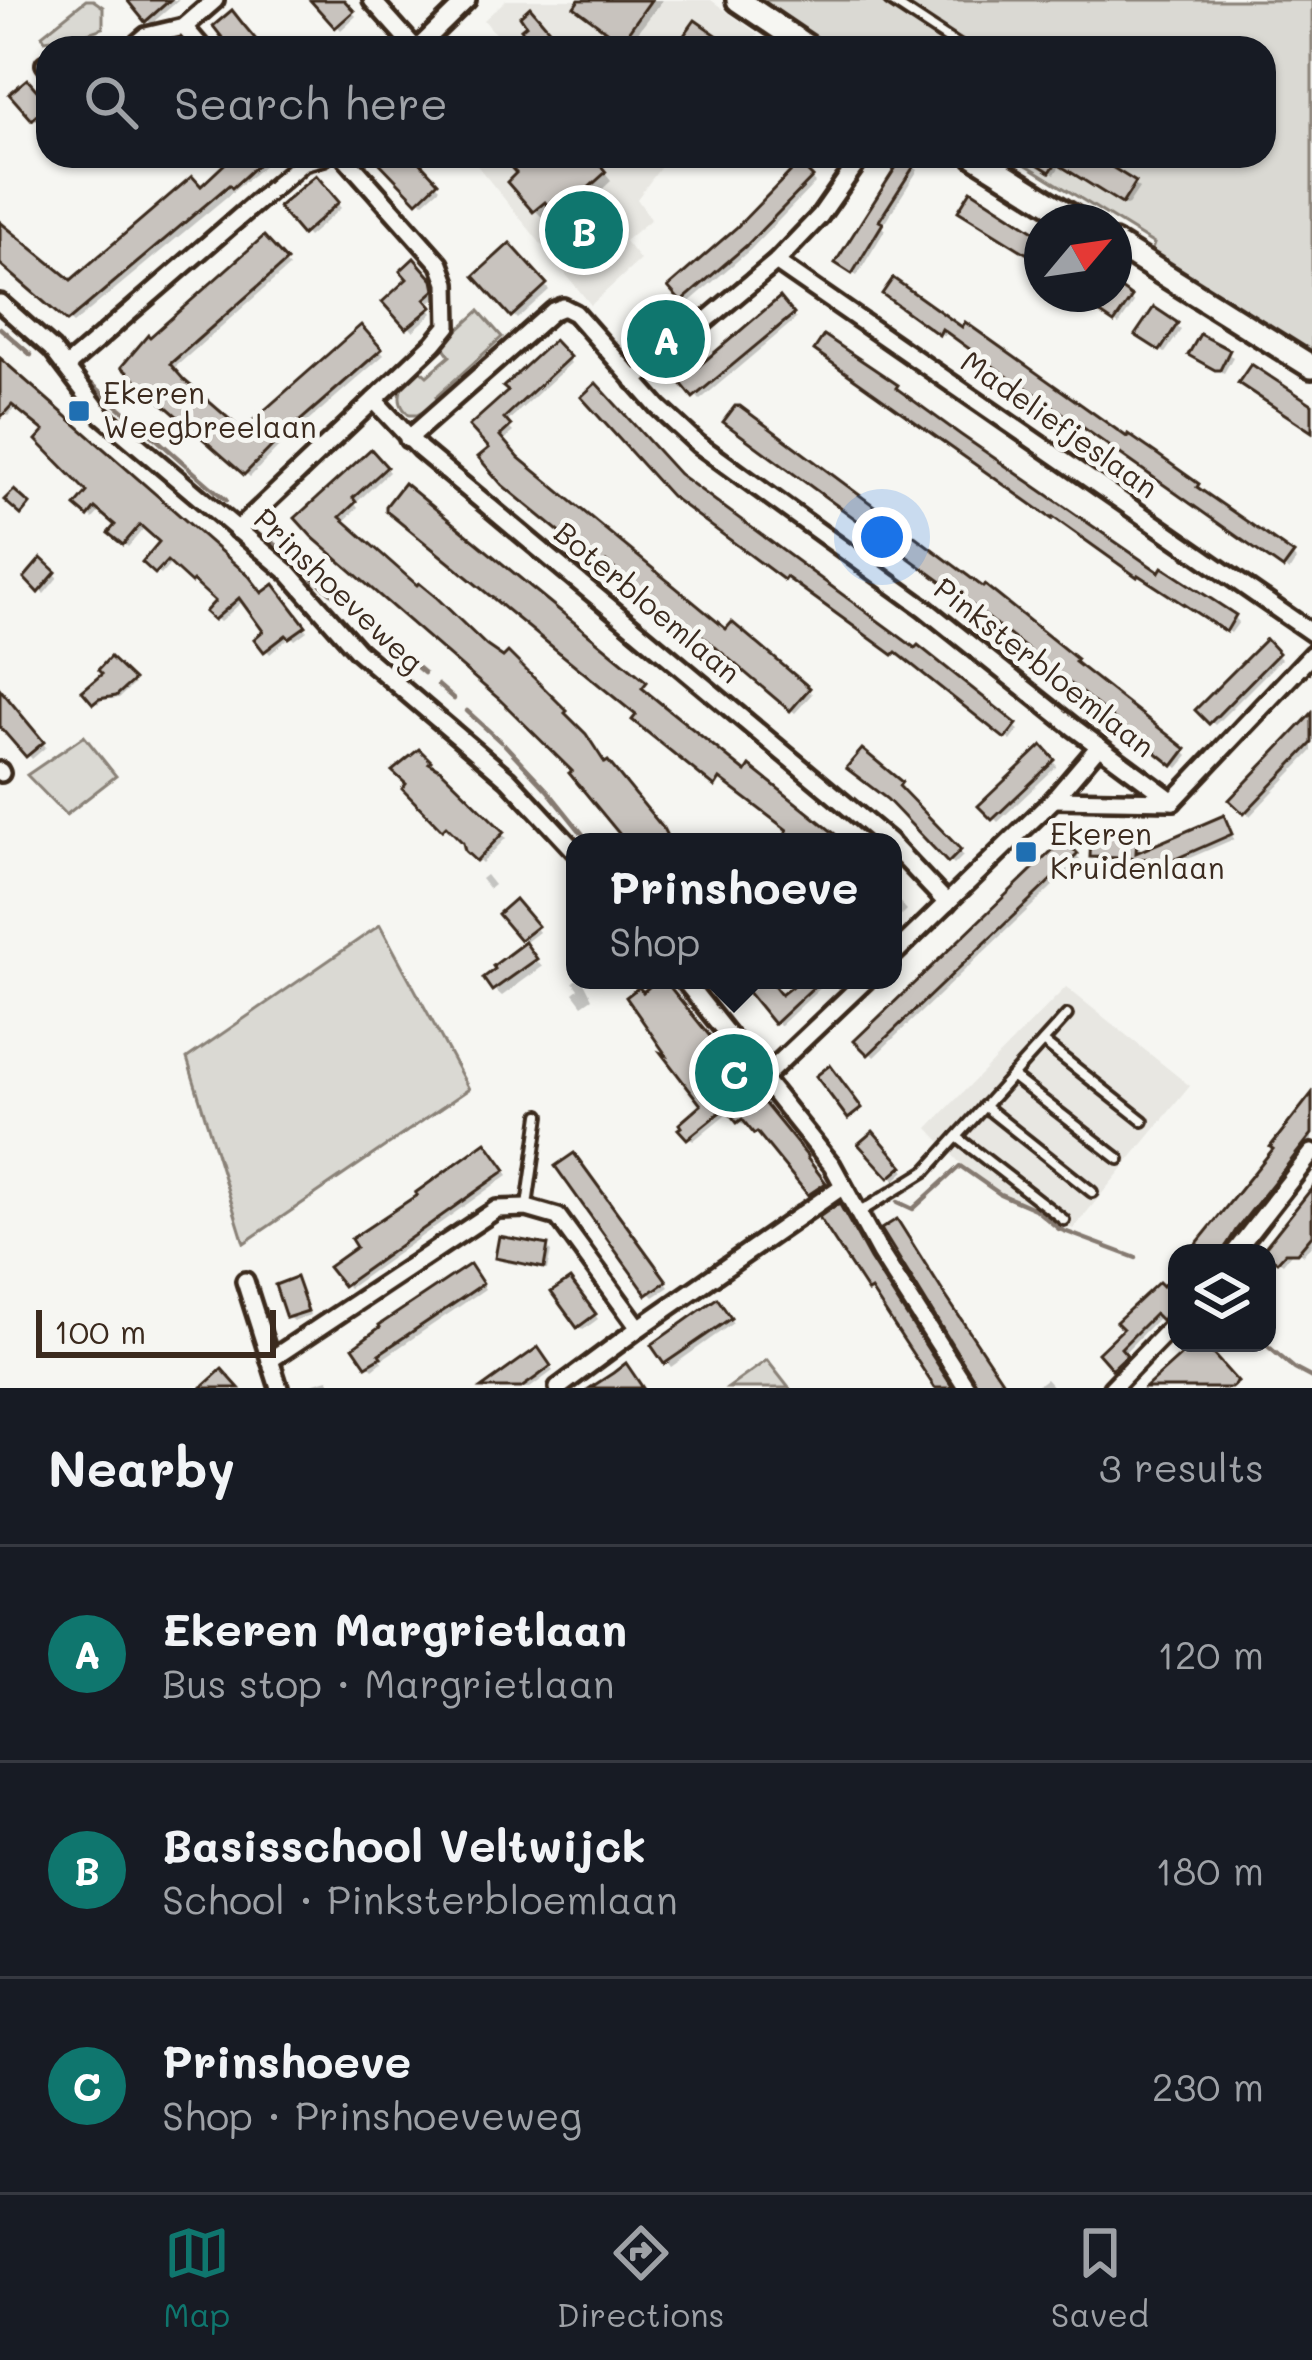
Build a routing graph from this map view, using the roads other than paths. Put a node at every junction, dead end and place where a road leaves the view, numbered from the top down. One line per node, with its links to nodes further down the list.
1 (215, 0): 6 (street)
2 (467, 0): 10 (street)
3 (738, 0): 11 (street)
4 (889, 0): 12 (lane)
5 (383, 4): 9 (street)
6 (184, 27): 7 (street); 8 (street)
7 (150, 36)
8 (192, 36)
9 (408, 36)
10 (430, 36)
11 (795, 36)
12 (944, 36)
13 (290, 168): 21 (street)
14 (355, 168): 24 (street)
15 (854, 168): 19 (street)
16 (994, 168): 17 (street)
17 (1051, 204)
18 (1132, 254): 22 (street)
19 (776, 262): 23 (street); 27 (street, Madeliefjeslaan)
20 (0, 303): 21 (street, Prinshoeveweg)
21 (68, 365): 26 (street, Prinshoeveweg)
22 (1312, 367)
23 (634, 381): 25 (street, Pinksterbloemlaan); 29 (street, Pinksterbloemlaan)
24 (374, 400): 25 (street, Boterbloemlaan); 26 (street)
25 (408, 439): 32 (street, Boterbloemlaan)
26 (242, 524): 33 (street, Prinshoeveweg)
27 (1312, 633)
28 (1312, 655): 31 (street)
29 (1099, 746): 30 (street); 31 (street, Pinksterbloemlaan)
30 (1054, 799): 31 (street); 35 (street)
31 (1172, 801)
32 (878, 833)
33 (566, 841)
34 (902, 856): 35 (street, Boterbloemlaan)
35 (947, 903): 36 (street)
36 (902, 946)
37 (691, 989): 42 (street)
38 (857, 989): 42 (street)
39 (1067, 1015): 40 (lane)
40 (1042, 1042): 41 (lane); 45 (lane)
41 (1012, 1076): 43 (lane); 48 (lane)
42 (764, 1078): 49 (street)
43 (984, 1106): 46 (lane); 50 (lane)
44 (539, 1115): 51 (lane)
45 (1143, 1121)
46 (956, 1137): 52 (lane); 53 (lane)
47 (1312, 1153): 54 (street)
48 (1119, 1159)
49 (843, 1186): 52 (street); 56 (street)
50 (1092, 1192)
51 (527, 1208): 56 (street); 58 (street)
52 (860, 1212): 61 (street)
53 (1064, 1220)
54 (1241, 1244)
55 (245, 1281): 58 (street)
56 (639, 1328): 60 (street)
57 (1168, 1330): 62 (street)
58 (270, 1360): 59 (street)
59 (279, 1388)
60 (558, 1388)
61 (967, 1388)
62 (1112, 1388)

